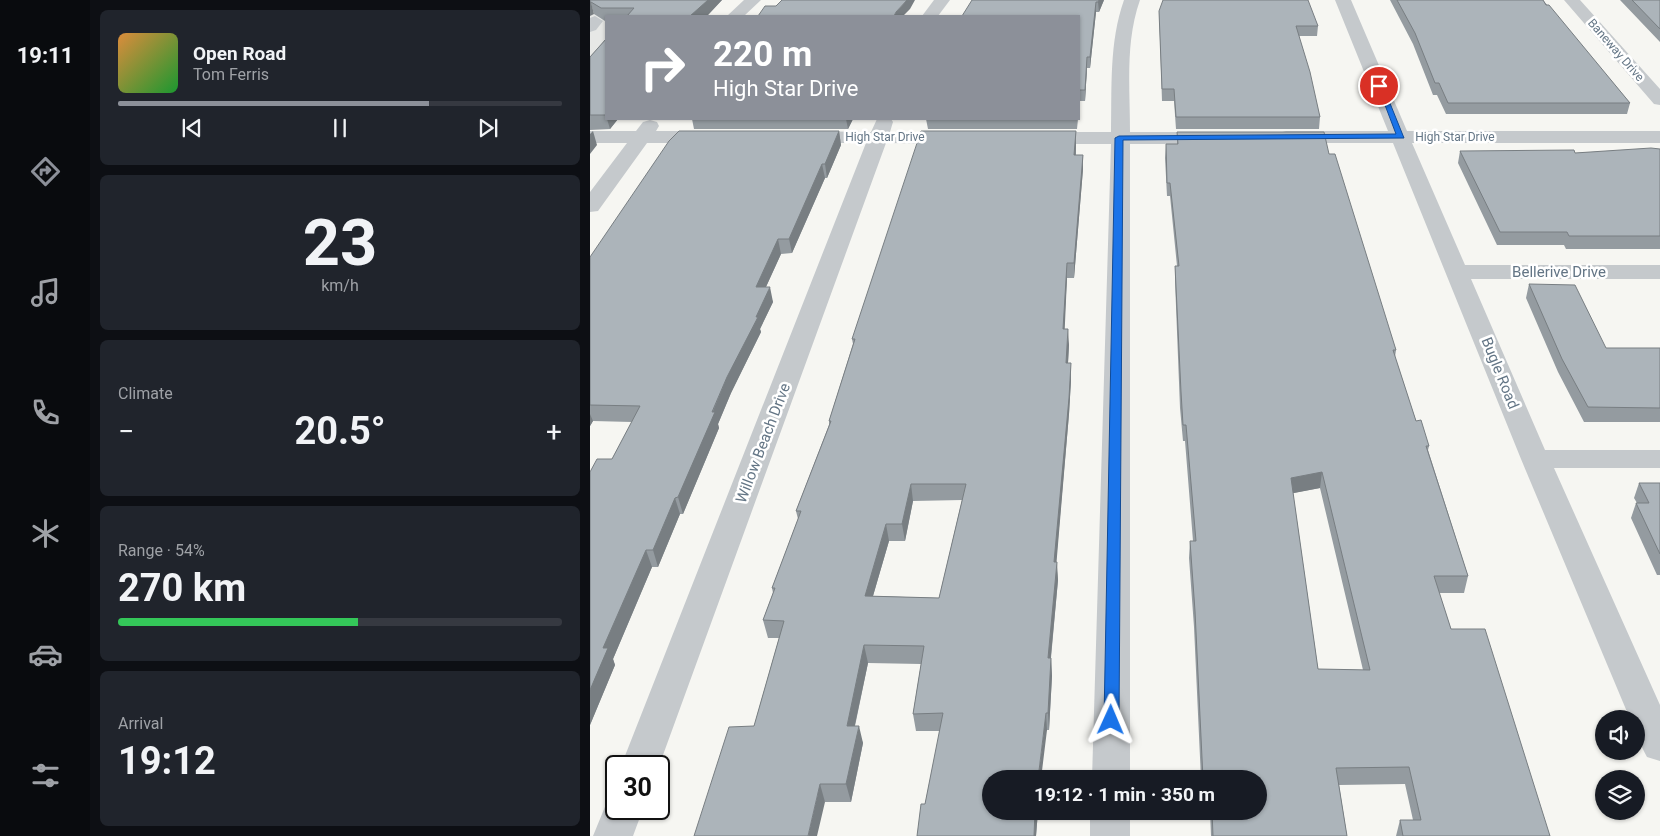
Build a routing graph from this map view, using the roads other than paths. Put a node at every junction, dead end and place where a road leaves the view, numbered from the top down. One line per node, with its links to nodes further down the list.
1 (753, 0): 6 (street)
2 (942, 0): 7 (street)
3 (1132, 0): 20 (street)
4 (1343, 0): 16 (street, Bugle Road)
5 (1572, 0): 8 (street, Baneway Drive)
6 (736, 15)
7 (931, 15)
8 (1660, 100)
9 (655, 120): 12 (street)
10 (882, 128): 14 (street, High Star Drive); 18 (street, High Star Drive); 28 (street, Willow Beach Drive)
11 (590, 137): 12 (street)
12 (642, 137): 13 (street); 22 (street)
13 (731, 137)
14 (790, 137)
15 (1265, 137): 16 (street, High Star Drive)
16 (1401, 137): 17 (street, High Star Drive); 23 (street, Bugle Road)
17 (1660, 137)
18 (975, 138)
19 (1023, 138): 20 (street)
20 (1119, 138): 21 (street); 29 (street)
21 (1236, 138)
22 (590, 206)
23 (1459, 272): 24 (street, Bellerive Drive); 25 (street, Bugle Road)
24 (1660, 272)
25 (1536, 459): 26 (street); 27 (street, Bugle Road)
26 (1660, 459)
27 (1660, 746)
28 (644, 755)
29 (1111, 770)
30 (619, 820): 32 (street)
31 (1110, 820): 33 (street)
32 (613, 836)
33 (1110, 836)

